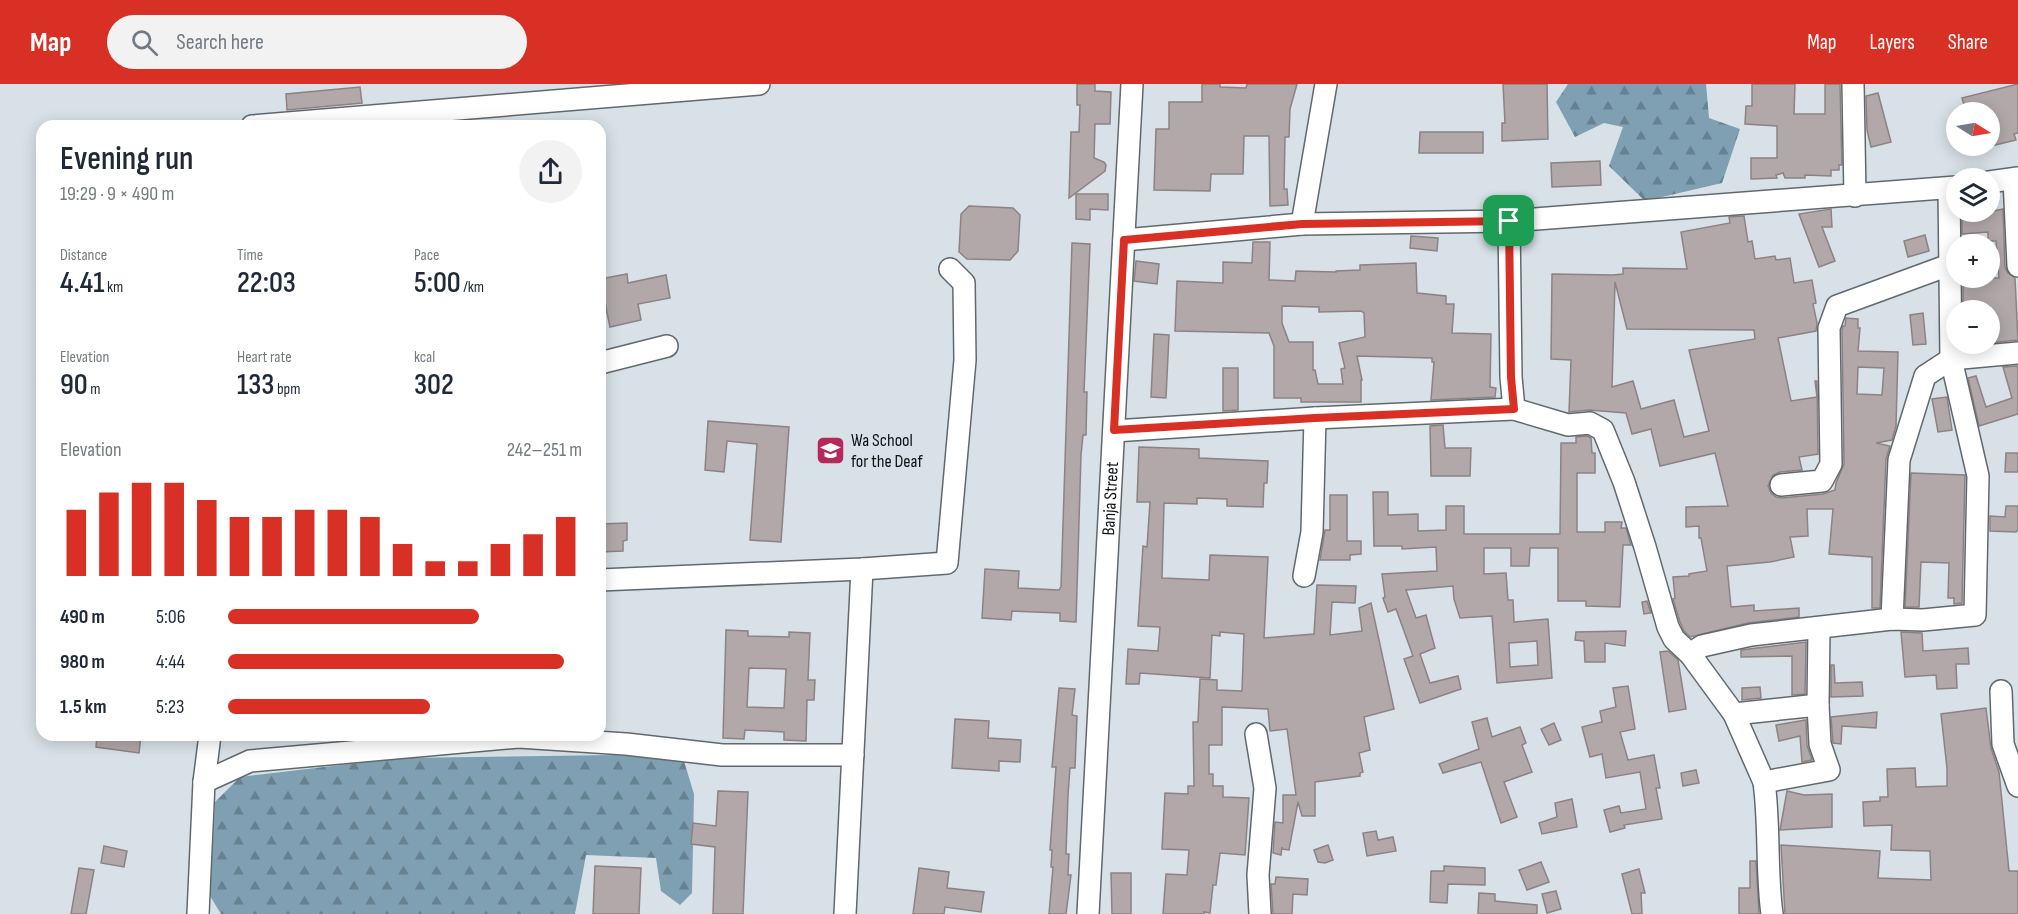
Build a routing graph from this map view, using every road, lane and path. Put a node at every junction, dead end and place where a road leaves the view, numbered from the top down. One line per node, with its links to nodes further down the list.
1 (759, 84): 5 (street)
2 (1132, 84): 14 (street, Banja Street)
3 (1326, 84): 13 (street)
4 (1853, 84): 11 (street)
5 (736, 85): 6 (street)
6 (582, 91): 7 (street)
7 (309, 120)
8 (2016, 179): 9 (street); 16 (street)
9 (2000, 181)
10 (1946, 188): 11 (street)
11 (1855, 196): 12 (street)
12 (1509, 221): 13 (street); 23 (street)
13 (1302, 224): 14 (street)
14 (1124, 240): 25 (street, Banja Street)
15 (1946, 266): 26 (street)
16 (2018, 266)
17 (950, 270): 27 (street)
18 (1949, 288): 21 (street)
19 (668, 346): 22 (street)
20 (2018, 353): 21 (street)
21 (1951, 359): 30 (street); 30 (street)
22 (606, 362)
23 (1514, 409): 24 (street); 32 (street)
24 (1315, 418): 25 (street); 28 (street)
25 (1114, 430): 46 (street, Banja Street)
26 (1781, 485)
27 (862, 569): 29 (street); 40 (street)
28 (1304, 576)
29 (606, 580)
30 (1892, 619): 31 (street)
31 (1819, 628): 32 (street); 34 (street)
32 (1690, 654): 35 (street)
33 (2001, 691): 43 (street)
34 (1818, 705): 35 (street); 42 (street)
35 (1734, 714): 42 (street)
36 (1256, 734): 47 (street)
37 (209, 741): 41 (street)
38 (472, 741): 41 (street)
39 (580, 741): 40 (street)
40 (853, 755): 45 (street)
41 (204, 782): 44 (street)
42 (1764, 783): 48 (street)
43 (2018, 786)
44 (198, 914)
45 (845, 914)
46 (1088, 914)
47 (1260, 914)
48 (1772, 914)

